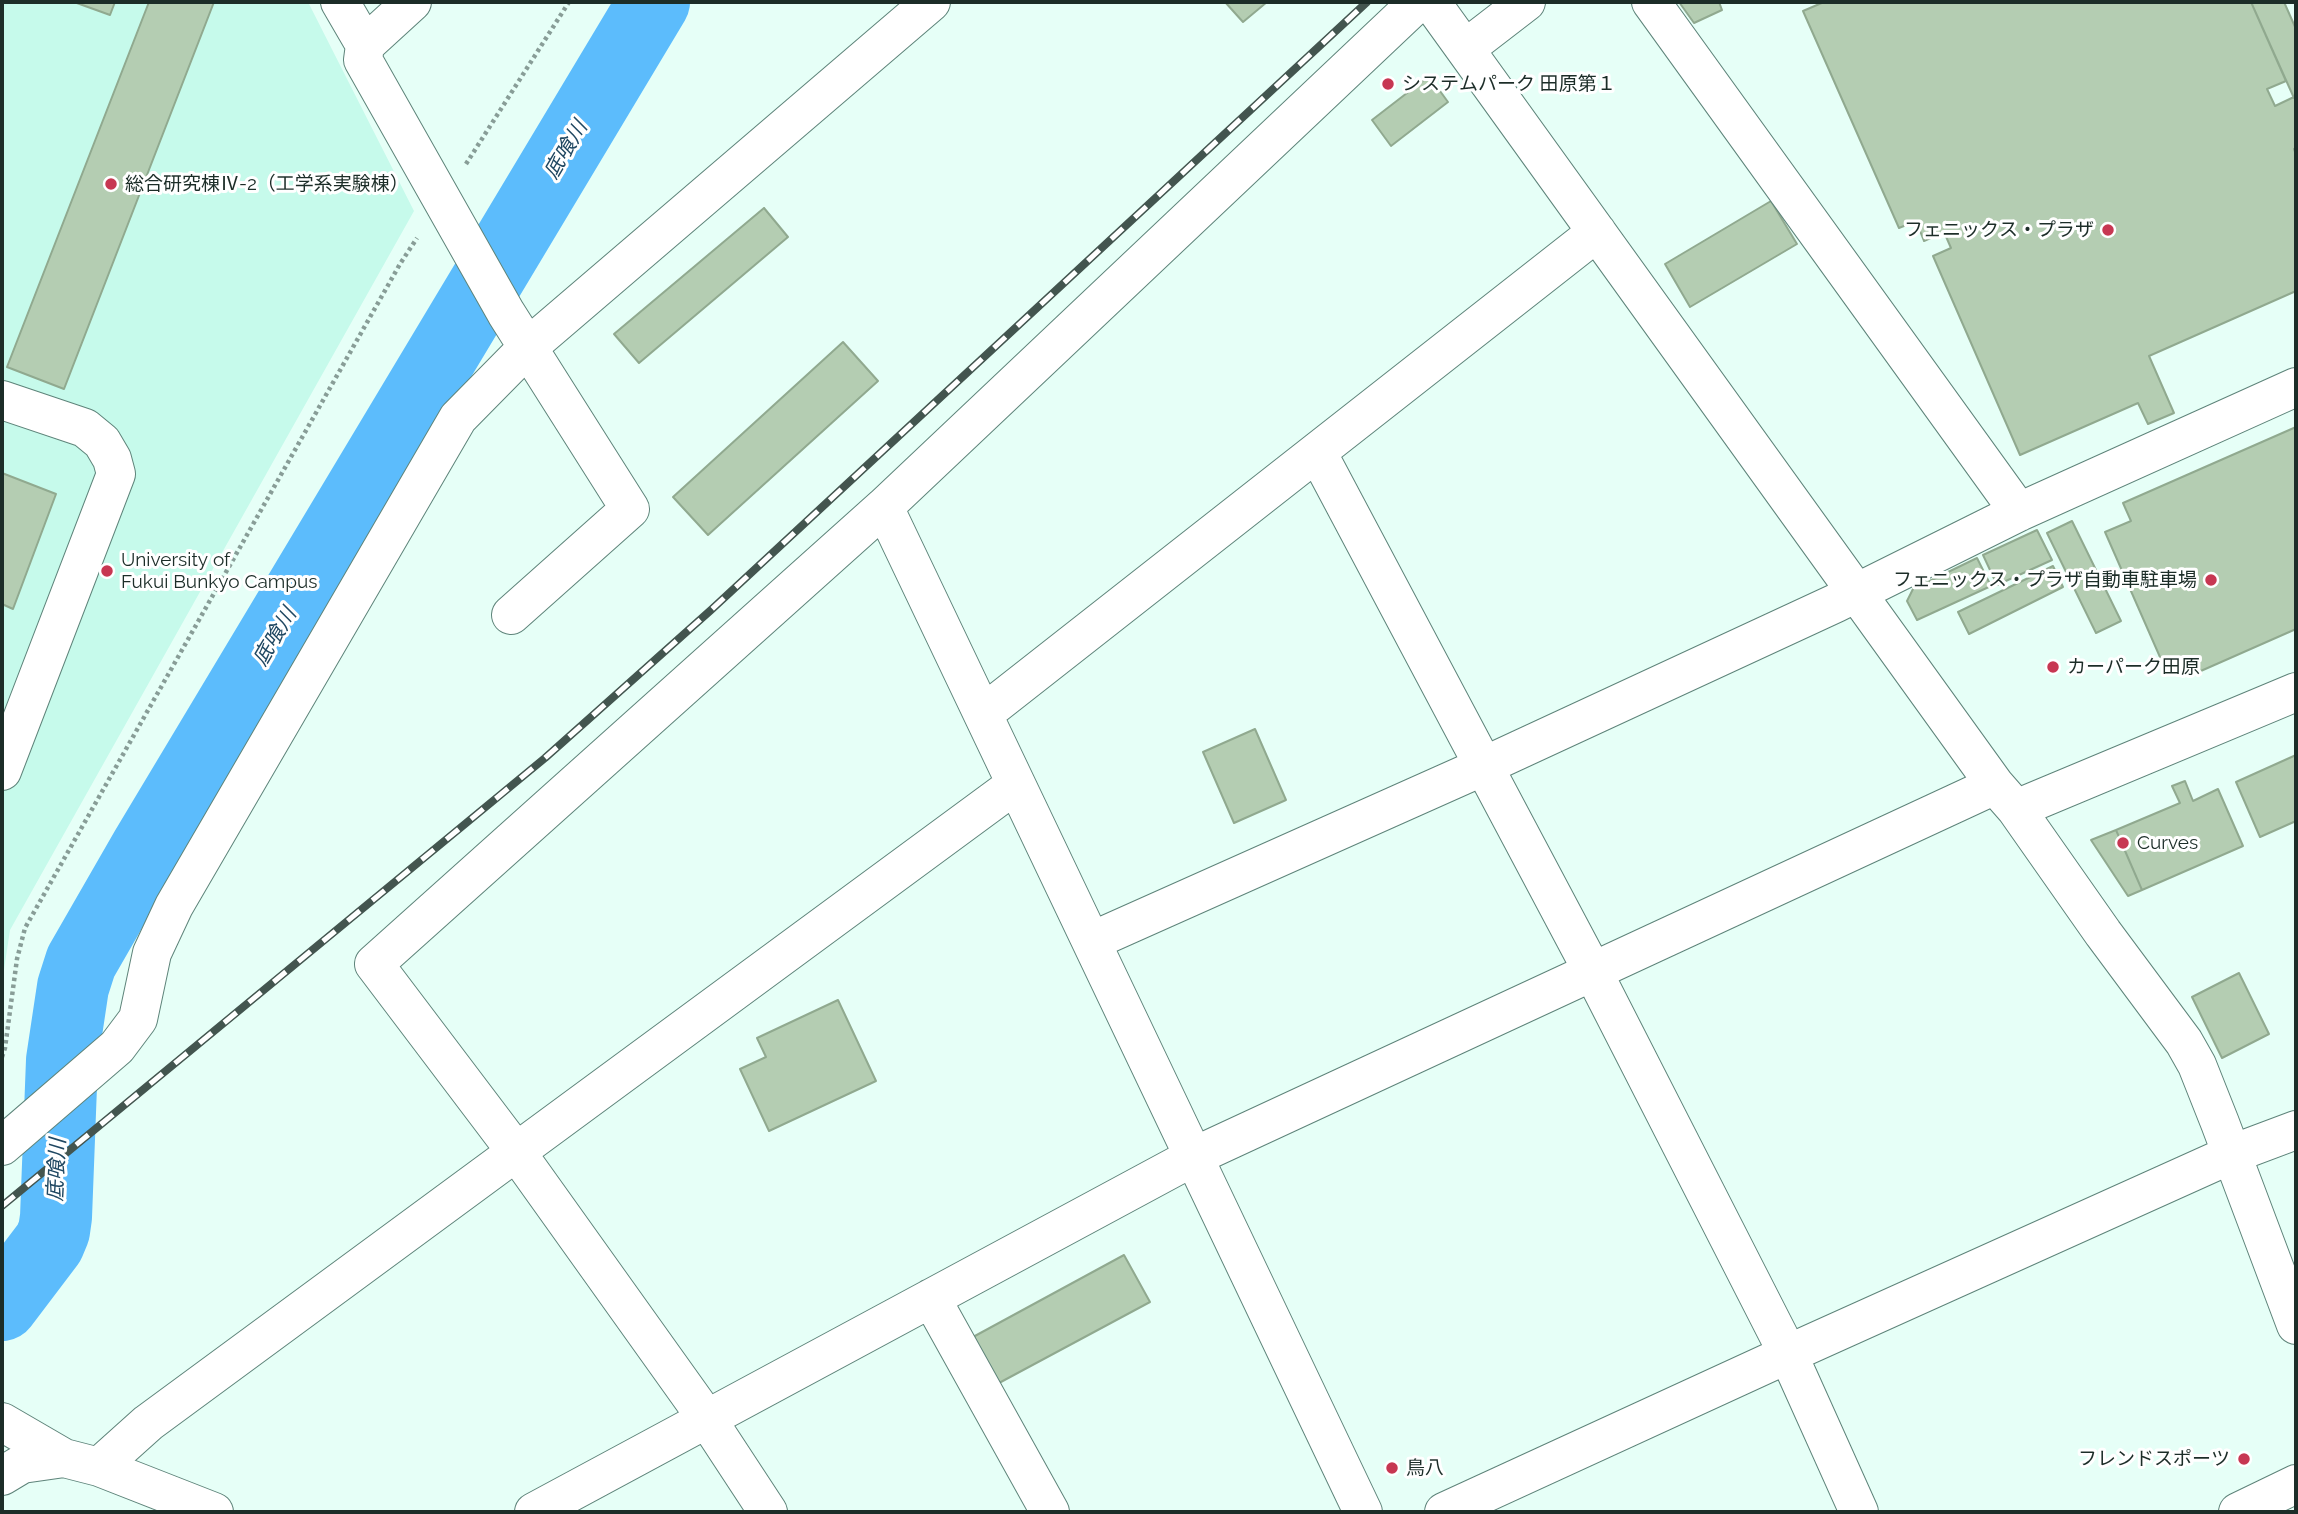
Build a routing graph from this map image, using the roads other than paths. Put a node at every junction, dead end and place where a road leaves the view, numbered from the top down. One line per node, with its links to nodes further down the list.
1 (340, 2): 8 (street)
2 (412, 2): 8 (street)
3 (931, 2): 11 (street)
4 (1418, 2): 15 (street)
5 (1432, 2): 9 (street)
6 (1525, 2): 9 (street)
7 (1651, 2): 16 (street)
8 (365, 45): 11 (street)
9 (1465, 49): 10 (street)
10 (1597, 232): 14 (street); 17 (street)
11 (527, 348): 18 (street); 28 (street)
12 (2296, 387): 16 (street)
13 (2, 400): 22 (street)
14 (1317, 452): 20 (street); 21 (street)
15 (884, 508): 20 (street); 29 (street)
16 (2019, 512): 17 (street)
17 (1857, 592): 21 (street); 24 (street)
18 (511, 615)
19 (2296, 692): 24 (street)
20 (983, 714): 23 (street)
21 (1484, 766): 25 (street); 26 (street)
22 (2, 771)
23 (1016, 784): 25 (street); 29 (street)
24 (2006, 797): 26 (street); 30 (street)
25 (1092, 941): 31 (street)
26 (1593, 972): 31 (street); 34 (street)
27 (2296, 1130): 30 (street)
28 (6, 1143)
29 (517, 1153): 35 (street); 37 (street)
30 (2232, 1154): 33 (street); 34 (street)
31 (1195, 1156): 32 (street); 44 (street)
32 (931, 1298): 35 (street); 43 (street)
33 (2296, 1325)
34 (1788, 1353): 45 (street); 46 (street)
35 (707, 1419): 41 (street); 42 (street)
36 (2, 1422): 37 (street)
37 (82, 1463): 38 (street); 40 (street)
38 (2, 1476)
39 (2296, 1484): 47 (street)
40 (214, 1512)
41 (534, 1512)
42 (768, 1512)
43 (1050, 1512)
44 (1363, 1512)
45 (1444, 1512)
46 (1858, 1512)
47 (2238, 1512)

